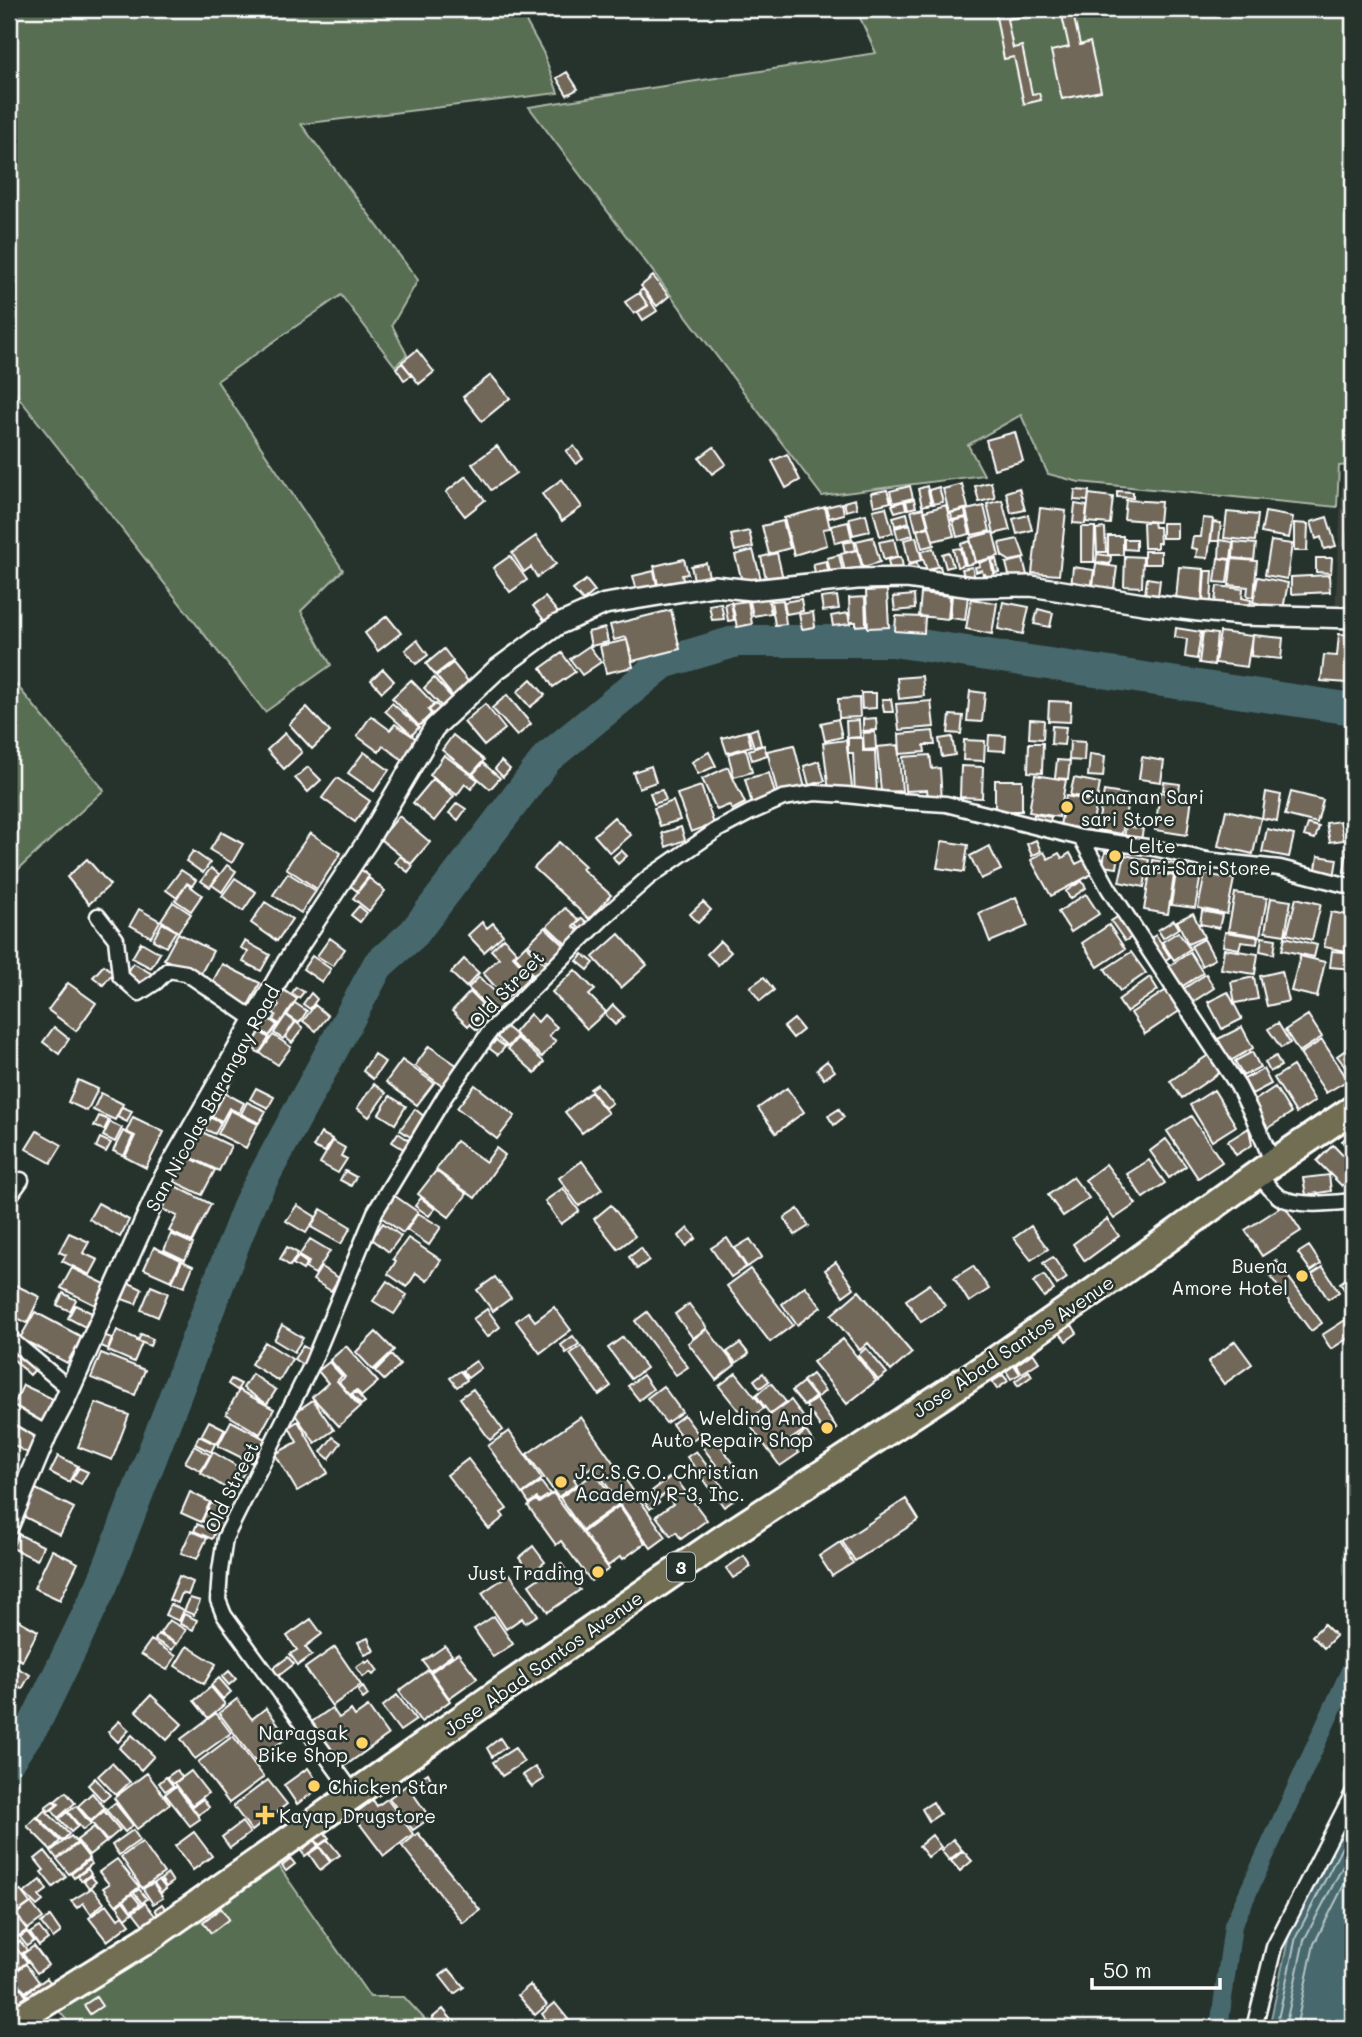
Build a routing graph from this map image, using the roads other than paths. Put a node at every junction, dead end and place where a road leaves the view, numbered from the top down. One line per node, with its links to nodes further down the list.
1 (1353, 618): 5 (street, San Nicolas Barangay Road)
2 (1081, 838): 3 (street, Old Street); 7 (street); 18 (street, Old Street)
3 (1353, 887)
4 (98, 916): 5 (street)
5 (255, 1020): 12 (street, San Nicolas Barangay Road)
6 (1353, 1109): 7 (highway, Jose Abad Santos Avenue / 3)
7 (1266, 1168): 10 (street); 18 (highway, Jose Abad Santos Avenue / 3)
8 (21, 1180): 9 (street)
9 (9, 1197)
10 (1353, 1201)
11 (9, 1338): 12 (street)
12 (70, 1389): 14 (street, San Nicolas Barangay Road)
13 (9, 1412): 14 (street)
14 (47, 1434): 15 (street, San Nicolas Barangay Road)
15 (13, 1505): 16 (street, San Nicolas Barangay Road)
16 (9, 1525)
17 (1353, 1793): 20 (street)
18 (354, 1794): 19 (highway, Jose Abad Santos Avenue / 3)
19 (9, 2025)
20 (1254, 2028)

